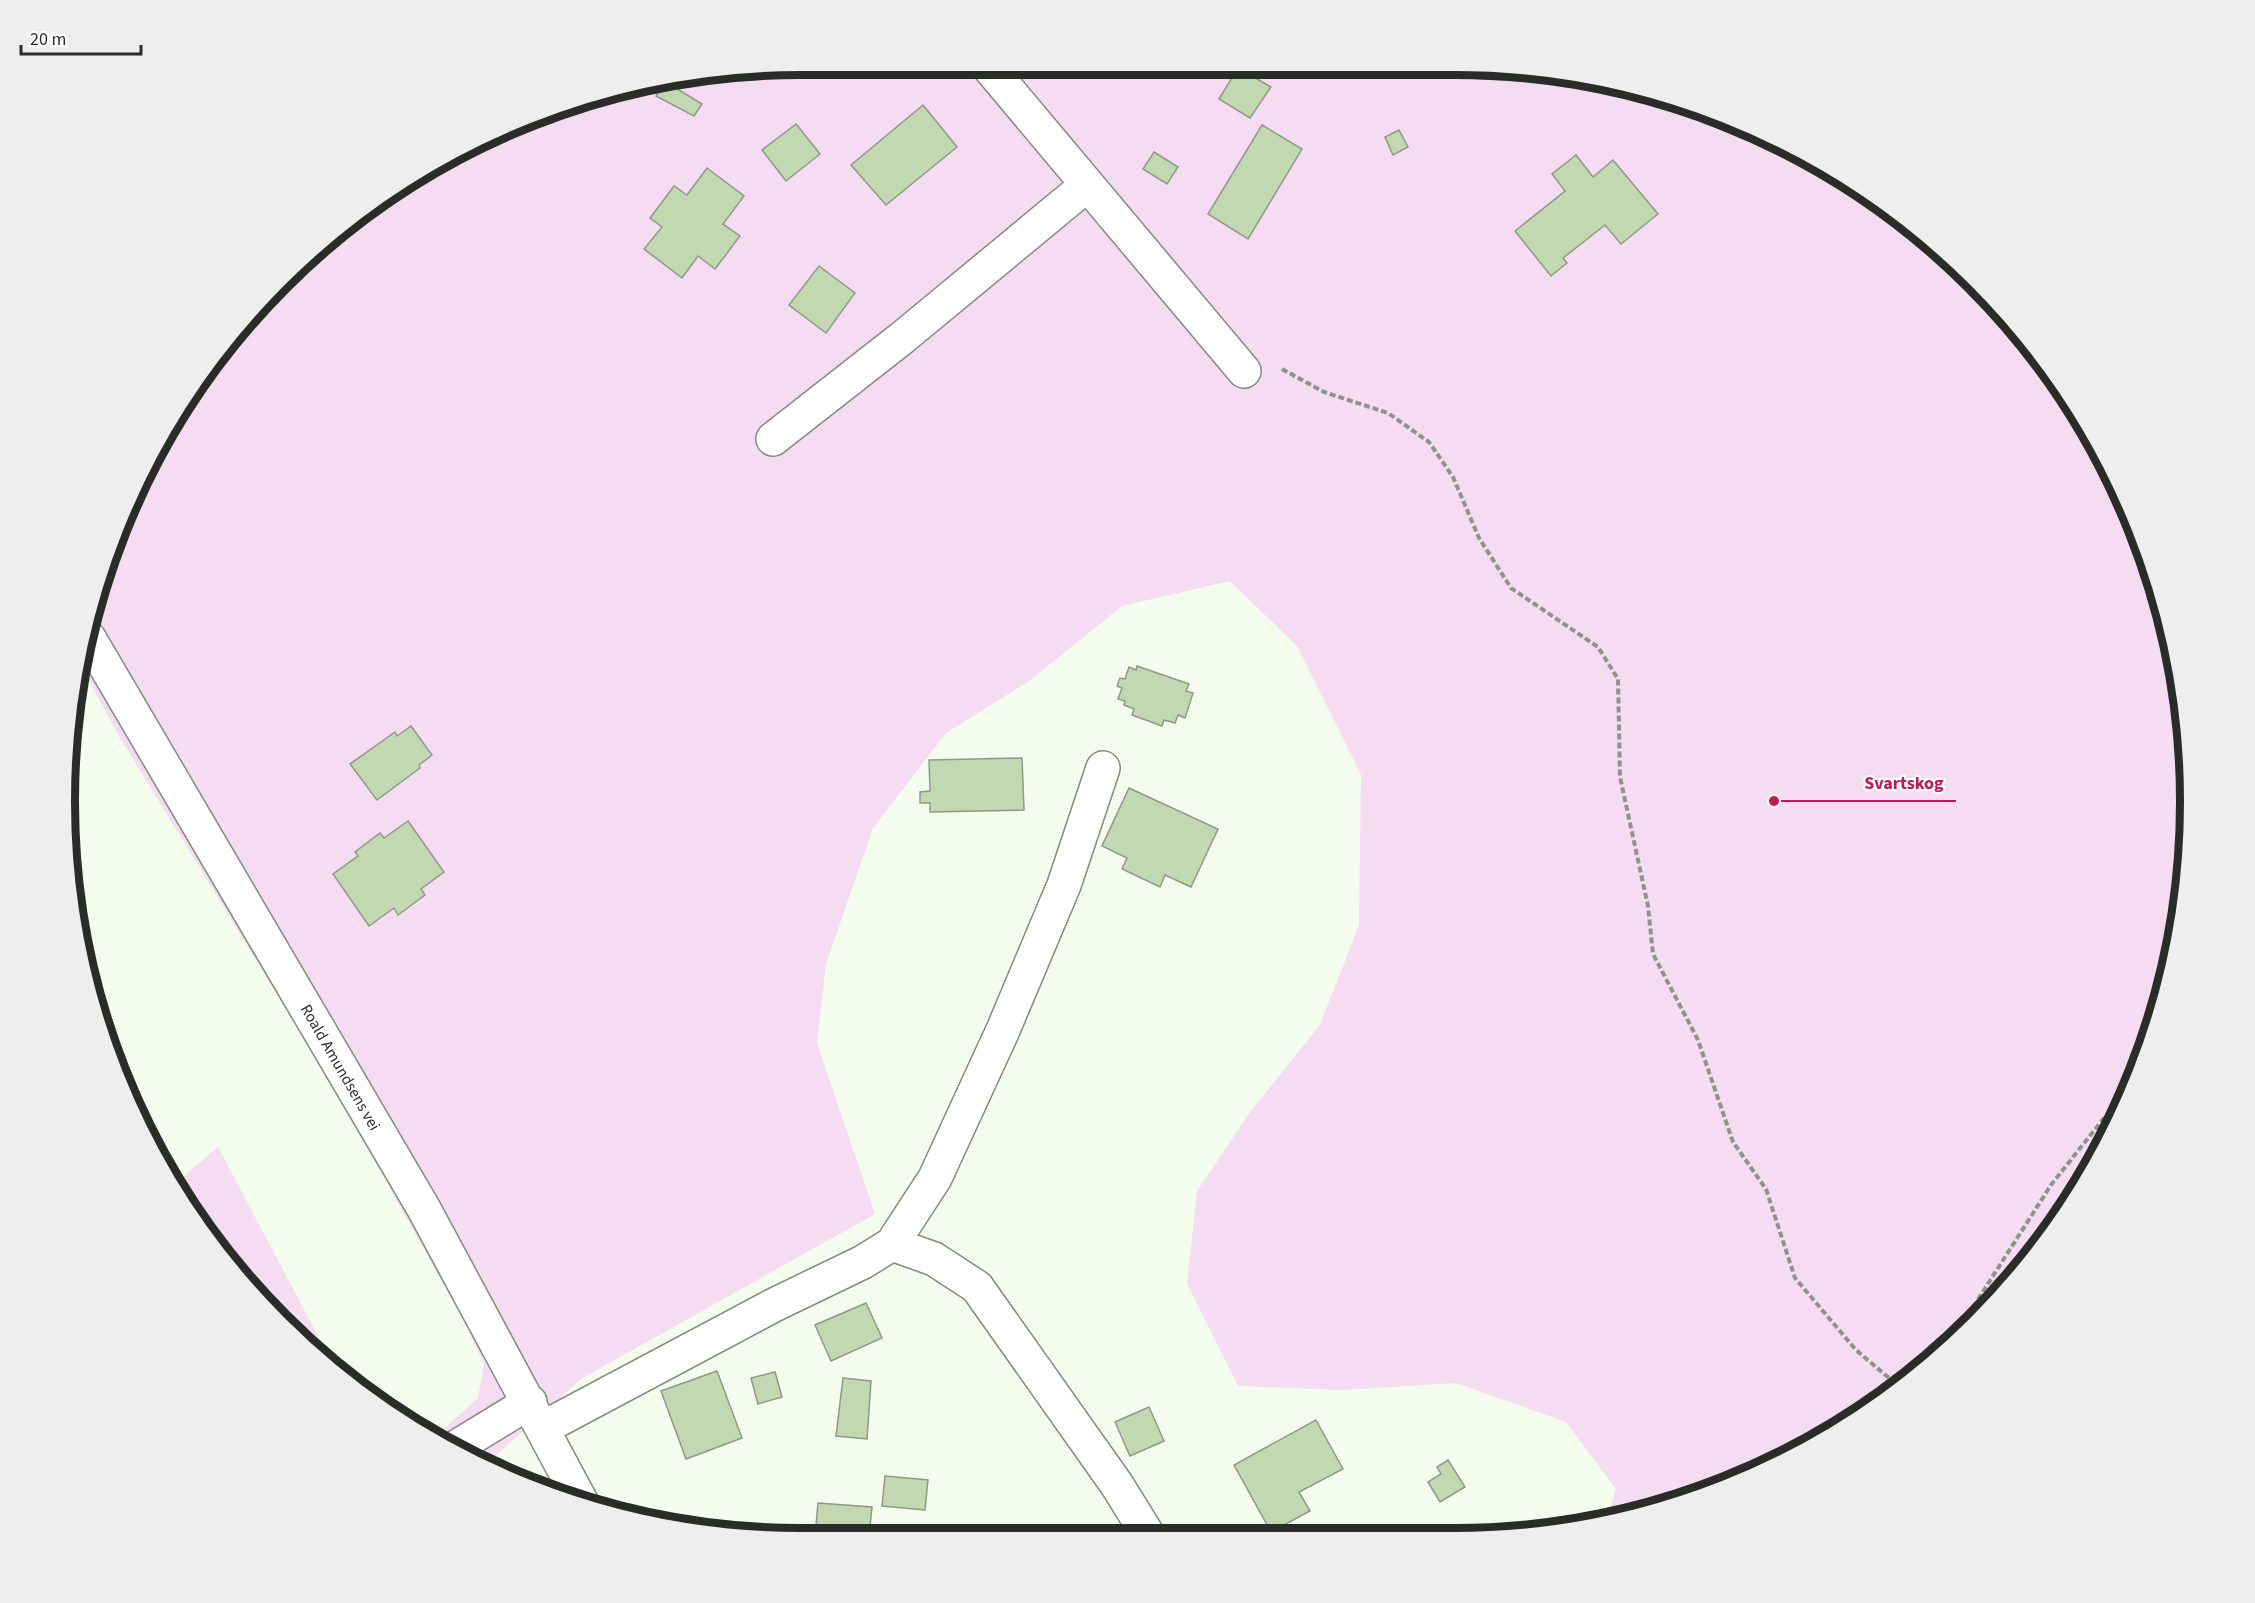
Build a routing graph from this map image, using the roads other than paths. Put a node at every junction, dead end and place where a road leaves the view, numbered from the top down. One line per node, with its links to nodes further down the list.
1 (996, 75): 2 (street)
2 (1087, 185): 3 (street); 4 (street)
3 (1244, 371)
4 (773, 439)
5 (91, 653): 8 (street, Roald Amundsens vei)
6 (1102, 768): 7 (street)
7 (892, 1244): 8 (street); 11 (street)
8 (536, 1415): 9 (street); 10 (street, Roald Amundsens vei)
9 (464, 1445)
10 (576, 1491)
11 (1144, 1528)

